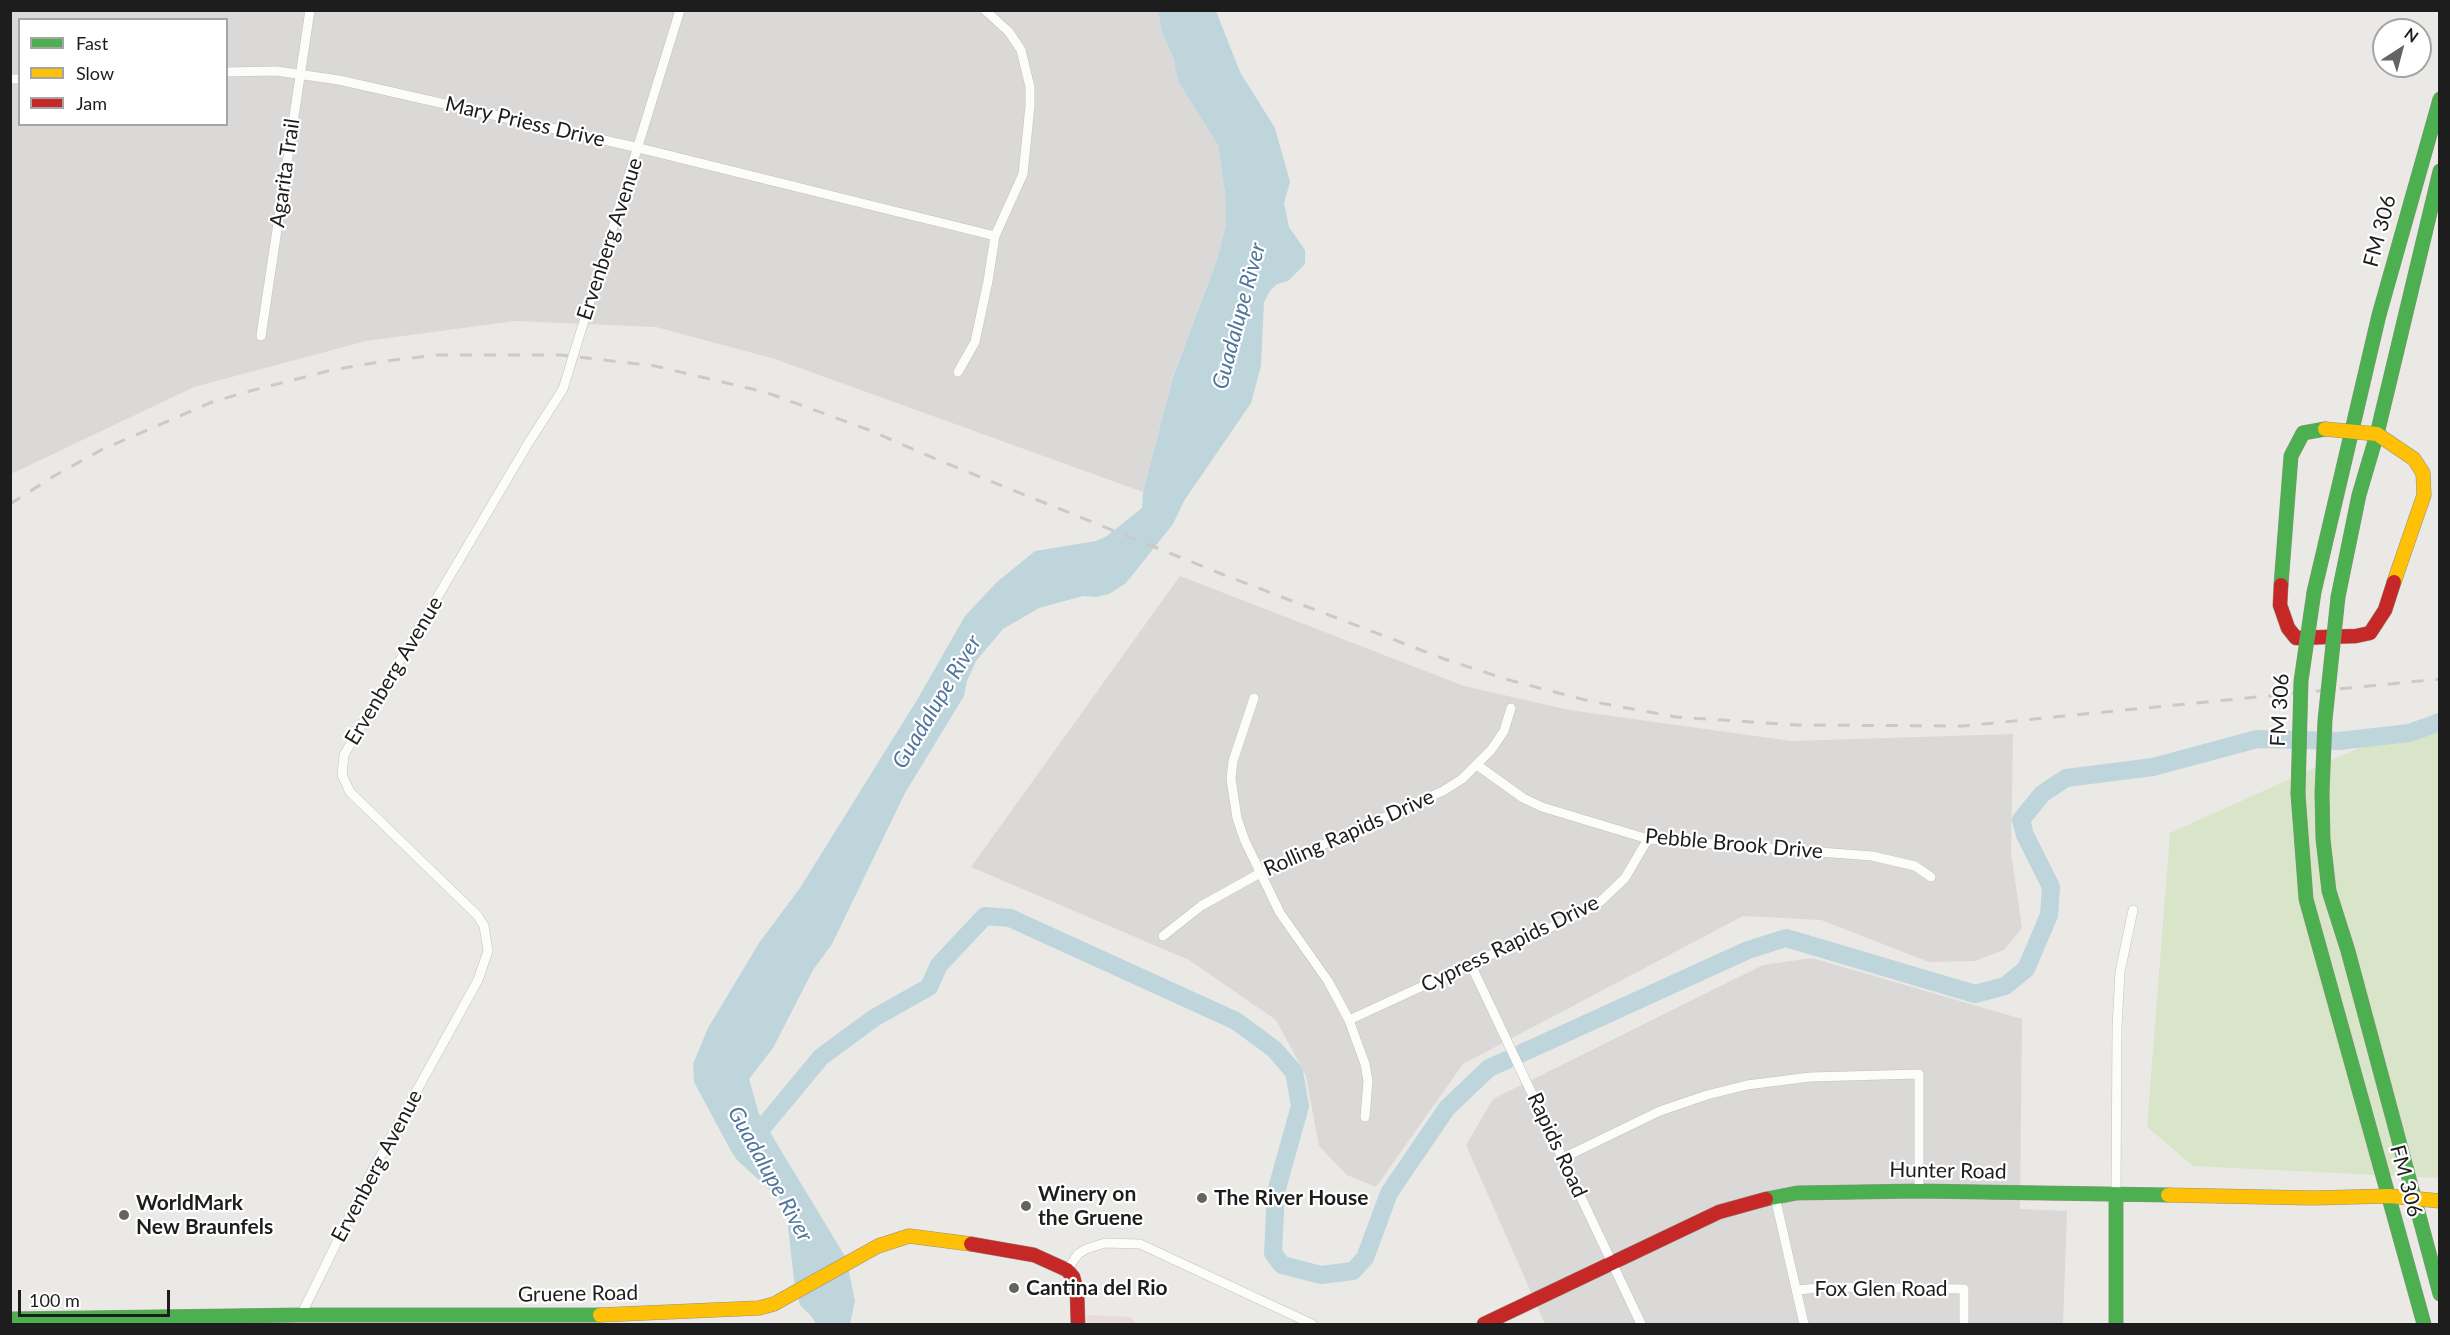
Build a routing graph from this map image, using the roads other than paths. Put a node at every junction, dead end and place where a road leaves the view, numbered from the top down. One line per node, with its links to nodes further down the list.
1 (310, 10): 5 (street, Agarita Trail)
2 (680, 10): 7 (street, Ervenberg Avenue)
3 (985, 10): 9 (street)
4 (228, 72): 5 (street, Mary Priess Drive)
5 (300, 74): 7 (street, Mary Priess Drive); 10 (street, Agarita Trail)
6 (2439, 99): 12 (main road, FM 306 / FM 306)
7 (639, 148): 9 (street, Mary Priess Drive); 36 (street, Ervenberg Avenue)
8 (2439, 171): 13 (main road, FM 306 / FM 306)
9 (994, 237): 11 (street)
10 (261, 336)
11 (958, 372)
12 (2352, 431): 13 (main road); 13 (main road); 28 (main road, FM 306 / FM 306, bridge)
13 (2377, 434): 30 (main road, FM 306 / FM 306, bridge)
14 (1254, 698): 18 (street)
15 (1511, 708): 16 (street, Rolling Rapids Drive)
16 (1477, 765): 17 (street, Pebble Brook Drive); 18 (street, Rolling Rapids Drive)
17 (1648, 839): 19 (street, Pebble Brook Drive); 22 (street, Cypress Rapids Drive)
18 (1262, 872): 21 (street, Rolling Rapids Drive); 23 (street)
19 (1931, 877)
20 (2133, 910): 27 (street)
21 (1163, 936)
22 (1471, 965): 23 (street, Cypress Rapids Drive); 25 (street, Rapids Road)
23 (1349, 1020): 24 (street)
24 (1365, 1117)
25 (1563, 1158): 26 (street); 32 (street, Rapids Road)
26 (1918, 1191): 27 (main road, Hunter Road); 29 (main road, Hunter Road)
27 (2116, 1195): 28 (main road, Hunter Road); 44 (main road)
28 (2389, 1196): 30 (main road, Hunter Road); 45 (main road, FM 306 / FM 306)
29 (1775, 1197): 32 (main road, Hunter Road); 34 (street)
30 (2413, 1200): 31 (main road, Hunter Road); 35 (main road, FM 306 / FM 306)
31 (2439, 1201)
32 (1611, 1262): 40 (main road, Hunter Road); 41 (street, Rapids Road)
33 (1067, 1270): 36 (main road, Gruene Road); 38 (main road); 39 (street)
34 (1798, 1290): 42 (street); 43 (street, Fox Glen Road)
35 (2439, 1294)
36 (301, 1315): 37 (main road, Gruene Road)
37 (10, 1318)
38 (1078, 1324)
39 (1312, 1324)
40 (1484, 1324)
41 (1641, 1324)
42 (1804, 1324)
43 (1964, 1324)
44 (2116, 1324)
45 (2424, 1324)

